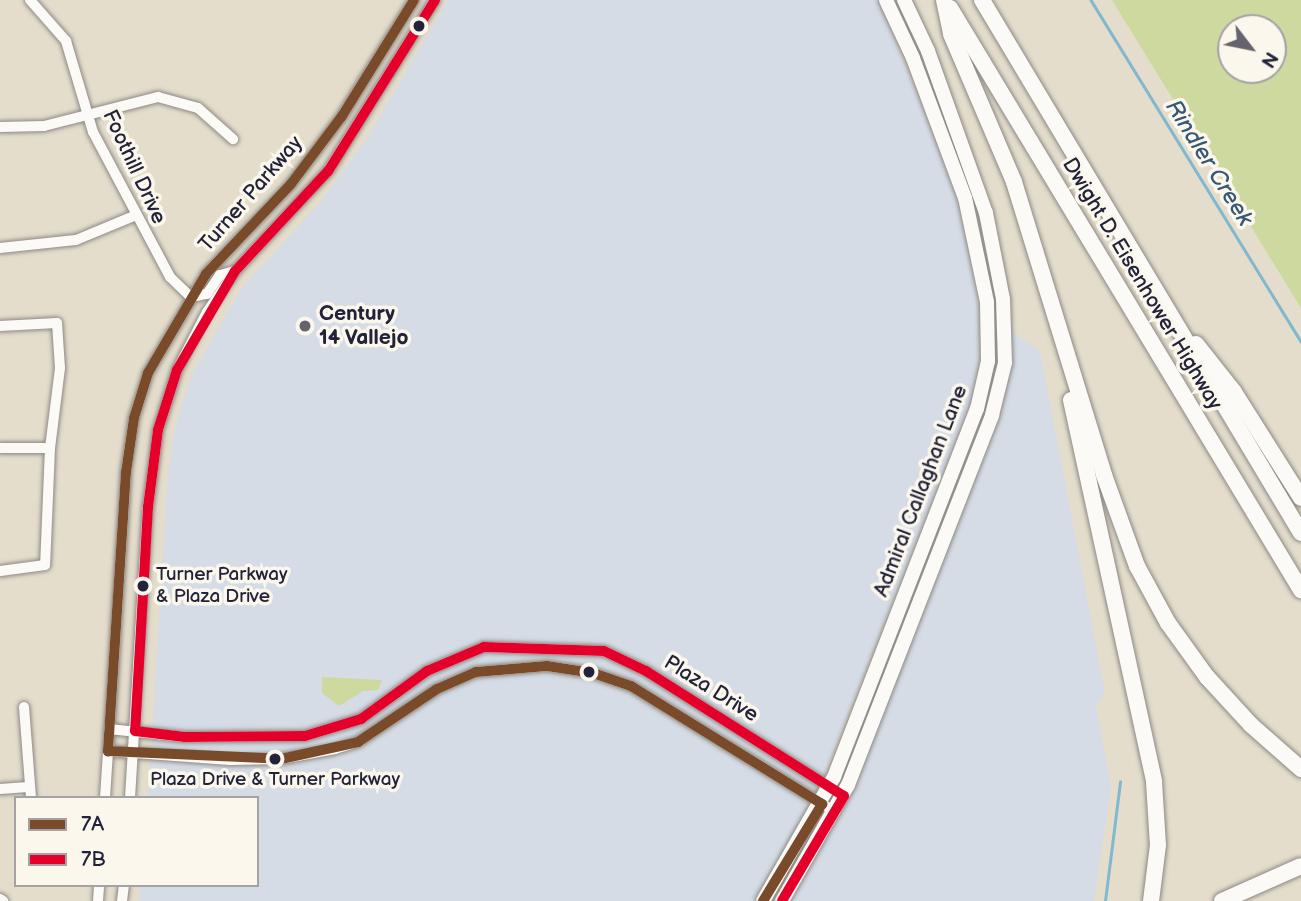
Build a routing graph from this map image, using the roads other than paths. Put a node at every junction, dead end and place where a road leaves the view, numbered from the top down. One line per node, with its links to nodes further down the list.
1 (30, 0): 8 (street, Foothill Drive)
2 (414, 0): 14 (street, Turner Parkway)
3 (435, 0): 13 (street, Turner Parkway)
4 (886, 0): 30 (main road, Admiral Callaghan Lane)
5 (904, 0): 35 (main road, Admiral Callaghan Lane)
6 (945, 0): 15 (highway); 23 (highway, Dwight D. Eisenhower Highway)
7 (982, 0): 16 (highway, Dwight D. Eisenhower Highway)
8 (87, 114): 9 (street); 10 (street); 11 (street, Foothill Drive)
9 (0, 127)
10 (233, 139)
11 (134, 216): 12 (street); 14 (street, Foothill Drive)
12 (0, 248)
13 (235, 271): 14 (street); 26 (street, Turner Parkway)
14 (191, 297): 25 (street, Turner Parkway)
15 (1052, 308): 29 (highway); 41 (highway)
16 (1176, 322): 20 (highway); 21 (highway, Dwight D. Eisenhower Highway)
17 (0, 326): 19 (street)
18 (0, 448): 19 (street)
19 (50, 449): 22 (street)
20 (1301, 498)
21 (1301, 533)
22 (0, 571)
23 (1301, 590)
24 (24, 707): 32 (street)
25 (109, 729): 26 (street, Plaza Drive); 27 (street, Turner Parkway)
26 (135, 731): 28 (street, Turner Parkway); 30 (street, Plaza Drive)
27 (108, 751): 28 (street, Plaza Drive); 33 (street, Turner Parkway)
28 (134, 752): 34 (street, Turner Parkway); 36 (street, Plaza Drive)
29 (1301, 769)
30 (830, 787): 35 (street, Plaza Drive); 36 (main road, Admiral Callaghan Lane)
31 (0, 789): 32 (street)
32 (30, 793)
33 (105, 796)
34 (130, 796)
35 (844, 796): 37 (main road, Admiral Callaghan Lane)
36 (822, 803): 37 (street, Plaza Drive); 39 (main road, Admiral Callaghan Lane)
37 (835, 812): 40 (main road, Admiral Callaghan Lane)
38 (1301, 866): 42 (highway)
39 (763, 901)
40 (782, 901)
41 (1151, 901)
42 (1222, 901)

